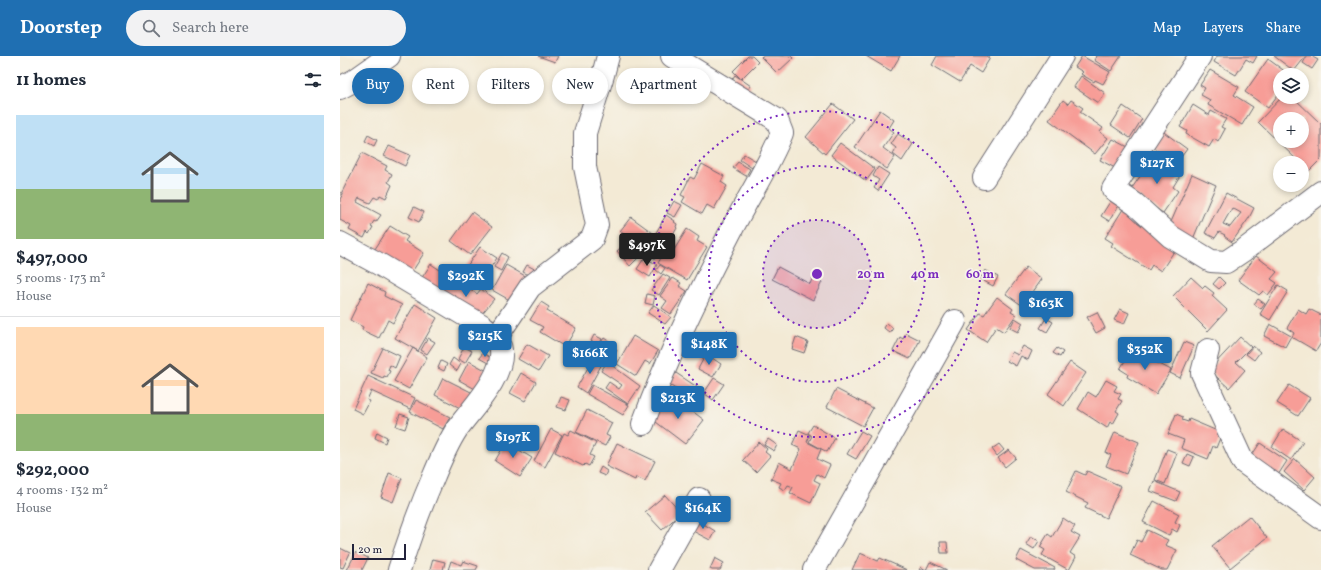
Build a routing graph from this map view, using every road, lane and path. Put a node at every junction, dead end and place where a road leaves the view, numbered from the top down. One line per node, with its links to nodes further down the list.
1 (608, 56): 11 (street)
2 (672, 56): 13 (street)
3 (1062, 56): 7 (street)
4 (1200, 56): 8 (street)
5 (382, 59): 6 (street)
6 (340, 88)
7 (984, 178)
8 (1321, 192)
9 (340, 244): 11 (street)
10 (955, 321): 18 (street)
11 (496, 338): 16 (street)
12 (1208, 350): 15 (street)
13 (643, 424)
14 (699, 499): 17 (street)
15 (1321, 518)
16 (399, 570)
17 (659, 570)
18 (814, 570)

